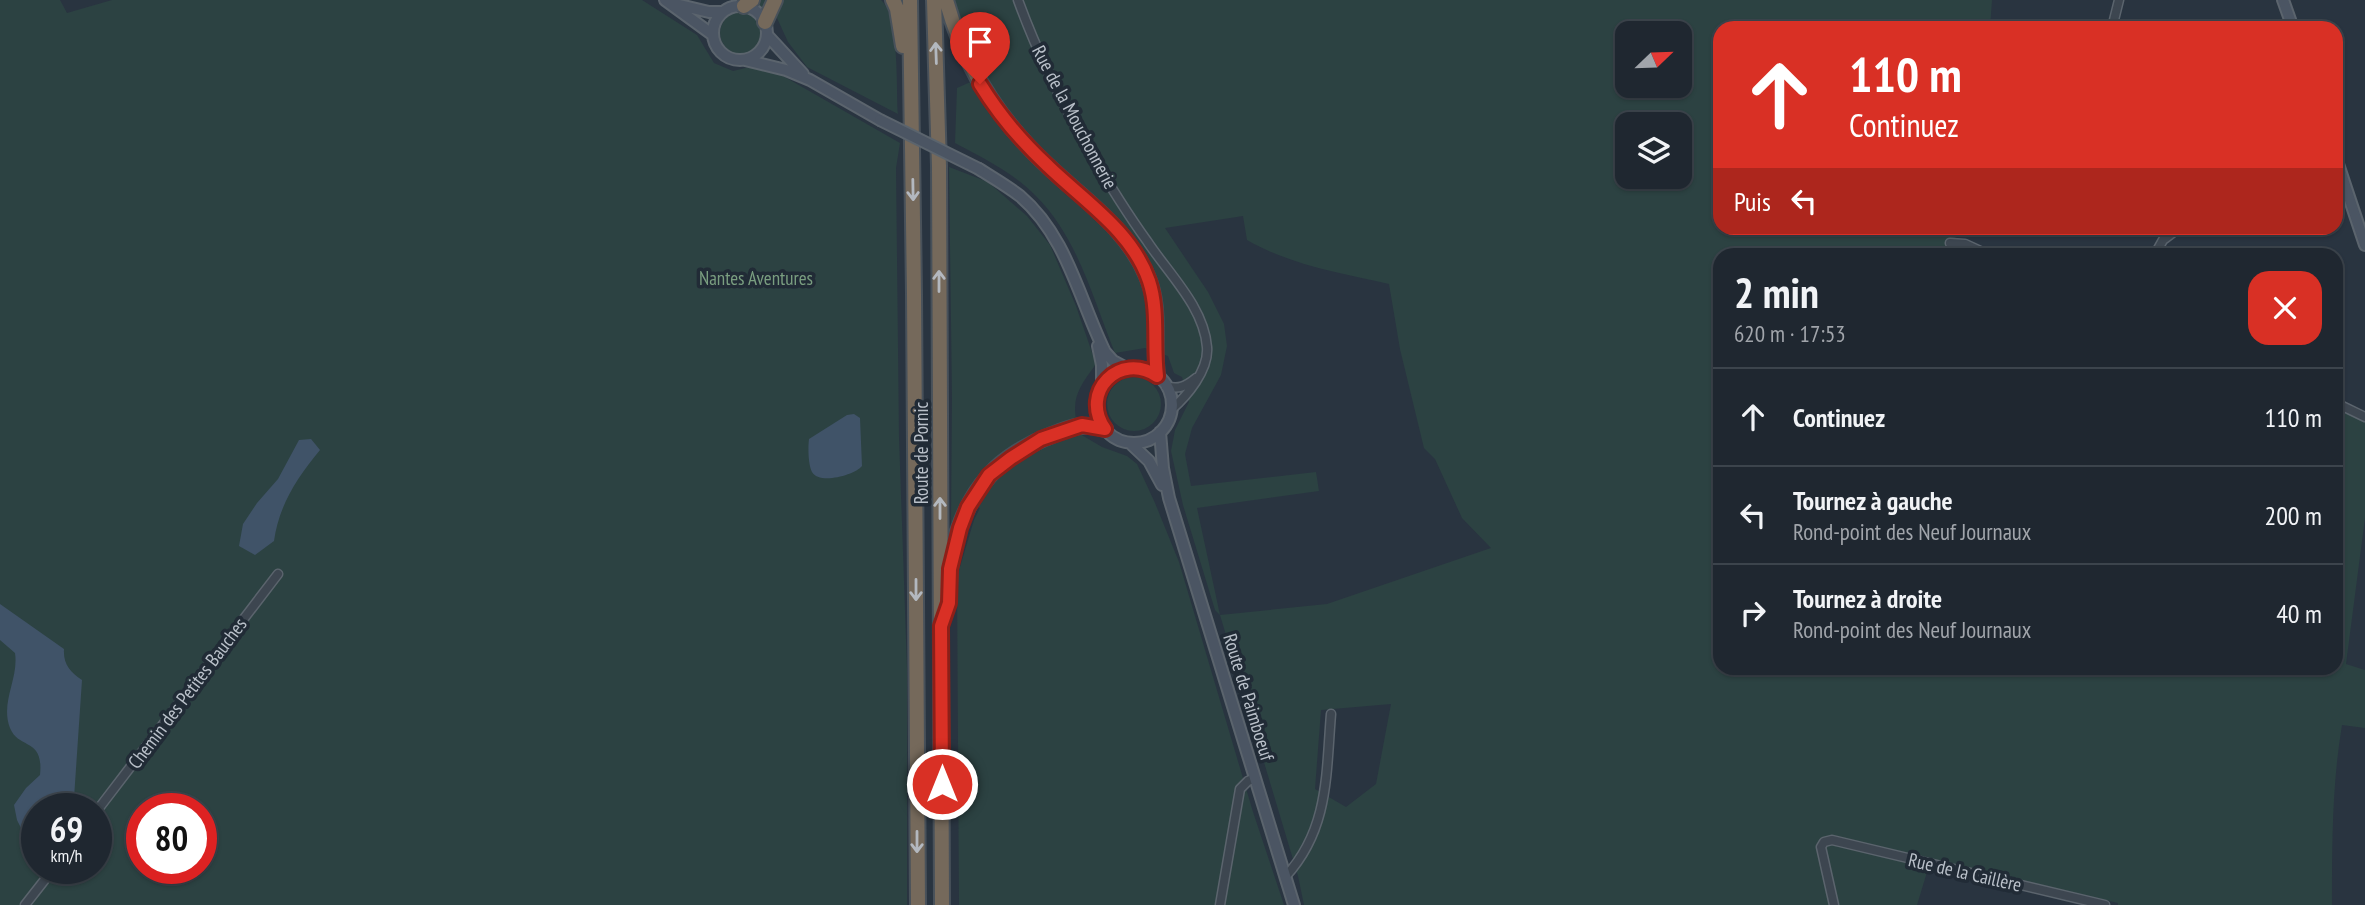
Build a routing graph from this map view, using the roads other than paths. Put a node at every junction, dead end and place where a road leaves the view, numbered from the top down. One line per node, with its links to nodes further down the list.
1 (775, 0): 14 (highway)
2 (894, 0): 18 (highway)
3 (909, 0): 18 (highway, Route de Pornic)
4 (934, 0): 38 (highway, Route de Pornic, one-way to 4)
5 (946, 0): 28 (highway)
6 (1018, 0): 27 (street, Rue de la Mouchonnerie)
7 (2119, 0): 12 (street)
8 (2283, 0): 13 (street)
9 (668, 2): 11 (street); 15 (street)
10 (748, 3): 11 (street); 14 (street)
11 (723, 12): 15 (street)
12 (2114, 21)
13 (2290, 21)
14 (766, 28): 16 (street); 17 (street)
15 (713, 35): 16 (street)
16 (745, 60): 17 (street)
17 (810, 80): 25 (street, bridge)
18 (912, 122): 45 (highway, Route de Pornic, one-way to 45)
19 (2343, 179): 22 (street)
20 (2170, 235): 24 (street)
21 (1950, 243): 23 (street)
22 (2365, 245)
23 (1974, 248)
24 (2158, 248)
25 (1094, 329): 26 (street); 29 (street)
26 (1126, 368): 28 (street); 29 (street)
27 (1198, 376): 28 (street); 31 (street, Rue de la Mouchonnerie)
28 (1162, 381): 31 (street)
29 (1102, 385): 33 (street)
30 (2343, 406): 32 (street)
31 (1171, 410): 34 (street)
32 (2365, 417)
33 (1105, 429): 35 (street); 38 (highway)
34 (1160, 432): 35 (street); 36 (street, Route de Paimboeuf)
35 (1130, 443): 36 (street, Route de Paimboeuf)
36 (1169, 498): 40 (street, Route de Paimboeuf)
37 (278, 574): 41 (street, Chemin des Petites Bauches)
38 (941, 626): 46 (highway, Route de Pornic)
39 (1331, 714): 42 (street)
40 (1255, 778): 42 (street, Route de Paimboeuf); 47 (street)
41 (111, 793)
42 (1286, 877): 48 (street, Route de Paimboeuf)
43 (41, 884): 44 (street)
44 (25, 905)
45 (918, 905)
46 (942, 905)
47 (1220, 905)
48 (1294, 905)
49 (1834, 905): 50 (street, Rue de la Caillère)
50 (2105, 905)

